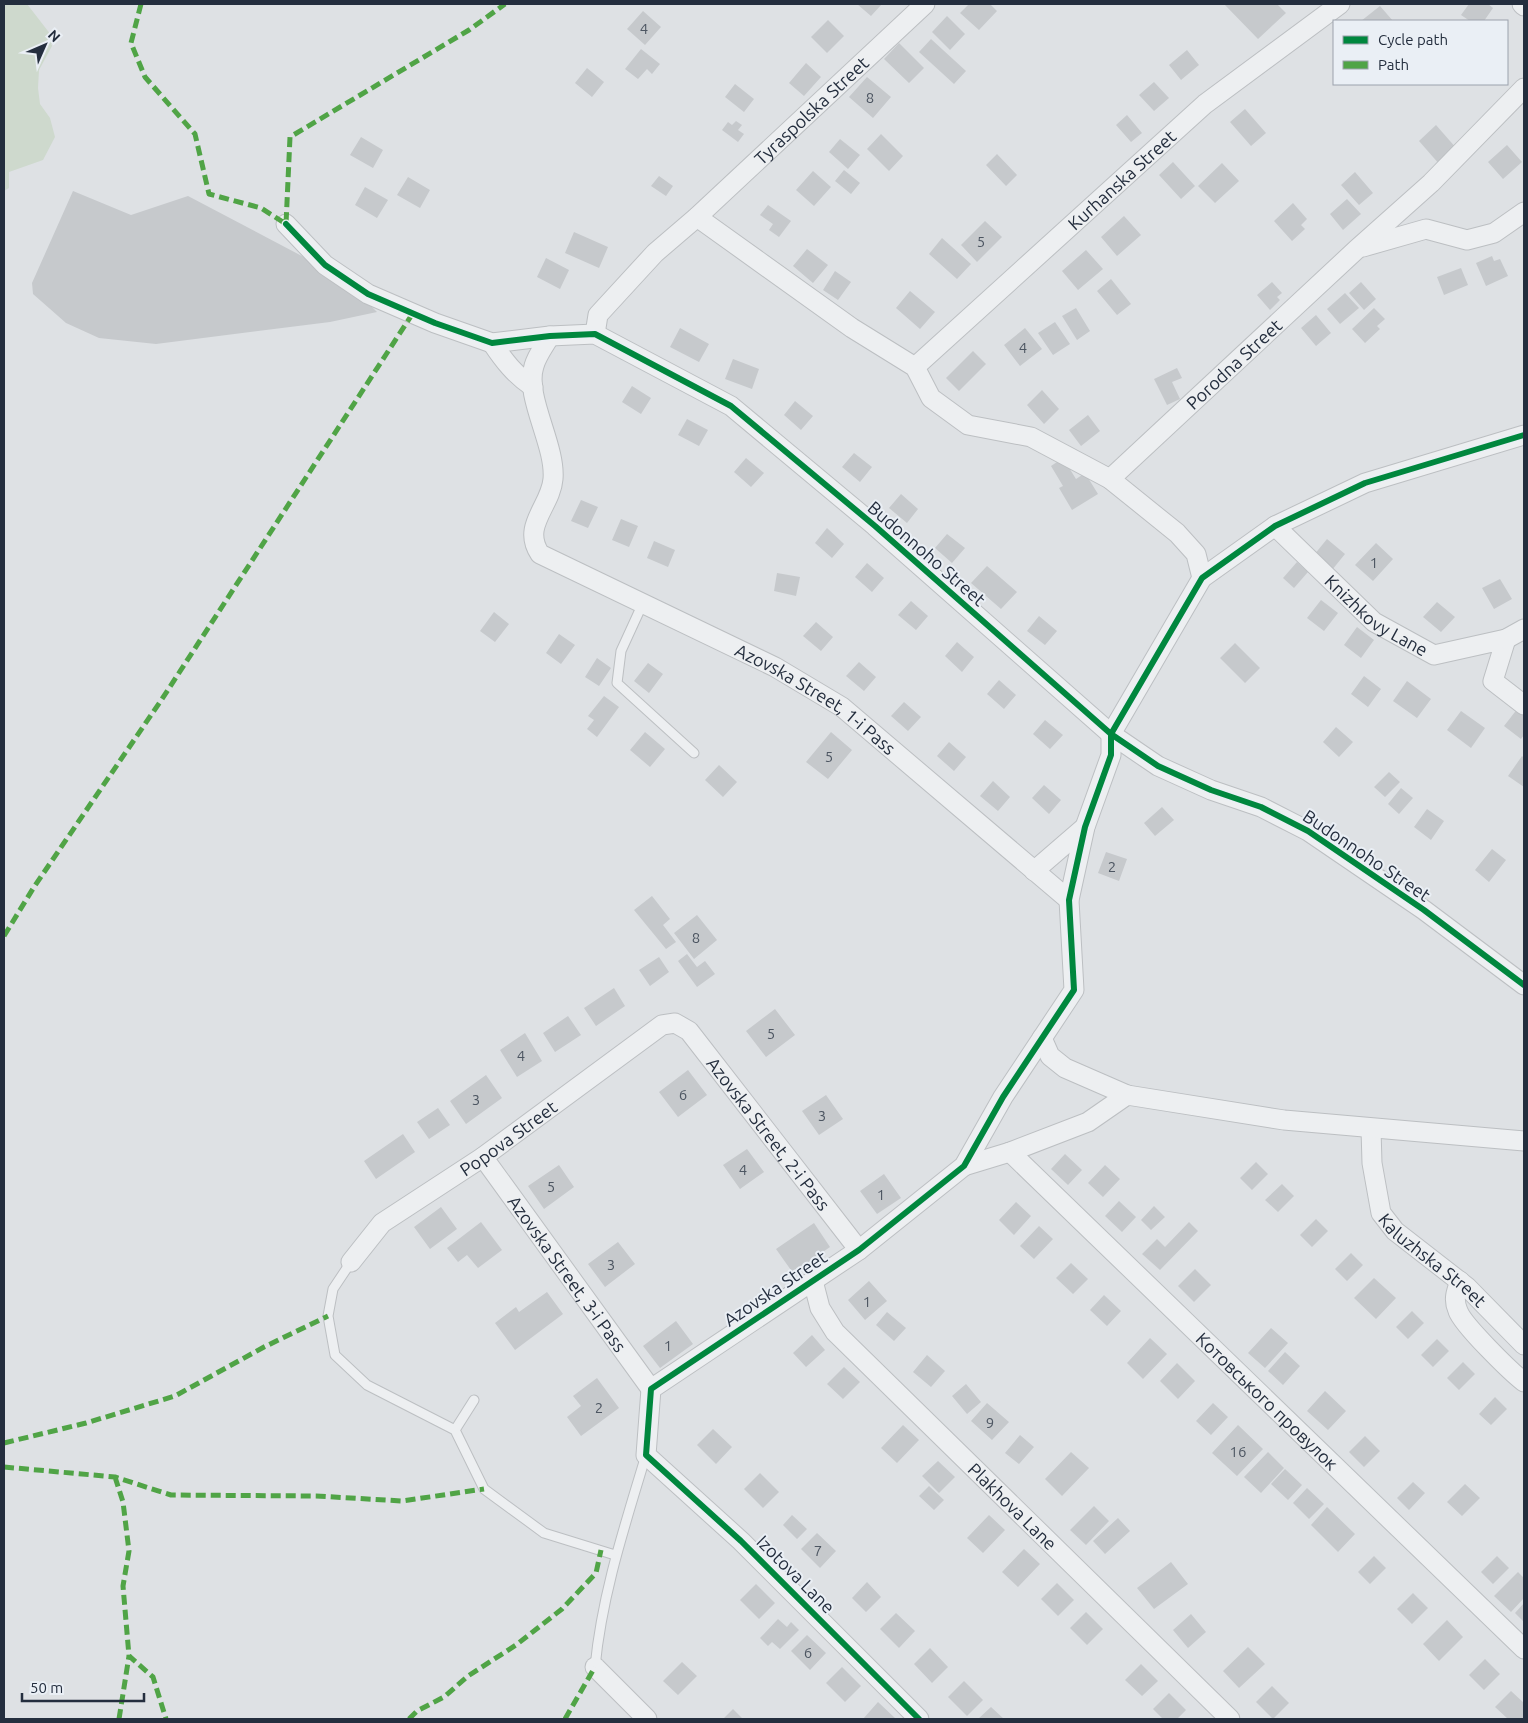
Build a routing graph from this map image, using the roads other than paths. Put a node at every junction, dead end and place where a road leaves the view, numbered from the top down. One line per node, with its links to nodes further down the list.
1 (925, 4): 5 (street, Tyraspolska Street)
2 (1340, 4): 11 (street, Kurhanska Street)
3 (1524, 88): 7 (street, Porodna Street)
4 (1524, 212): 7 (street, Porodna Street)
5 (697, 217): 8 (street, Tyraspolska Street); 11 (street)
6 (286, 224): 10 (street)
7 (1357, 249): 14 (street, Porodna Street)
8 (595, 334): 9 (street); 21 (street, Budonnoho Street)
9 (550, 336): 10 (street); 12 (street)
10 (492, 342): 12 (street)
11 (915, 367): 14 (street)
12 (533, 387): 17 (street, Azovska Street, 1-i Pass)
13 (1524, 435): 15 (street)
14 (1110, 479): 16 (street)
15 (1275, 526): 16 (street); 19 (street, Knizhkovy Lane)
16 (1202, 578): 21 (street)
17 (643, 603): 22 (lane); 24 (street, Azovska Street, 1-i Pass)
18 (1524, 629): 19 (street, Knizhkovy Lane)
19 (1506, 639): 20 (street)
20 (1524, 705)
21 (1111, 734): 23 (street); 26 (street, Budonnoho Street)
22 (694, 753)
23 (1085, 827): 24 (street); 25 (street)
24 (1034, 871): 25 (street, Azovska Street, 1-i Pass)
25 (1069, 900): 28 (street)
26 (1524, 985)
27 (675, 1023): 33 (street, Popova Street); 35 (street, Azovska Street, 2-i Pass)
28 (1042, 1038): 29 (street); 34 (street)
29 (1127, 1095): 30 (street); 32 (street)
30 (1371, 1129): 31 (street); 38 (street, Kaluzhska Street)
31 (1524, 1141)
32 (1010, 1152): 34 (street); 46 (street, Котовського провулок)
33 (483, 1157): 36 (street, Popova Street); 41 (street, Azovska Street, 3-i Pass)
34 (964, 1166): 35 (street, Azovska Street)
35 (859, 1250): 37 (street, Azovska Street)
36 (351, 1262): 43 (lane)
37 (813, 1281): 41 (street, Azovska Street); 50 (street, Plakhova Lane)
38 (1460, 1282): 39 (street, Kaluzhska Street); 40 (street)
39 (1524, 1345)
40 (1524, 1382)
41 (651, 1389): 44 (street)
42 (474, 1400): 43 (lane)
43 (455, 1430): 45 (lane)
44 (646, 1455): 45 (lane); 49 (street, Izotova Lane)
45 (615, 1555): 47 (lane)
46 (1524, 1649)
47 (595, 1667): 48 (street)
48 (647, 1719)
49 (919, 1719)
50 (1230, 1719)

